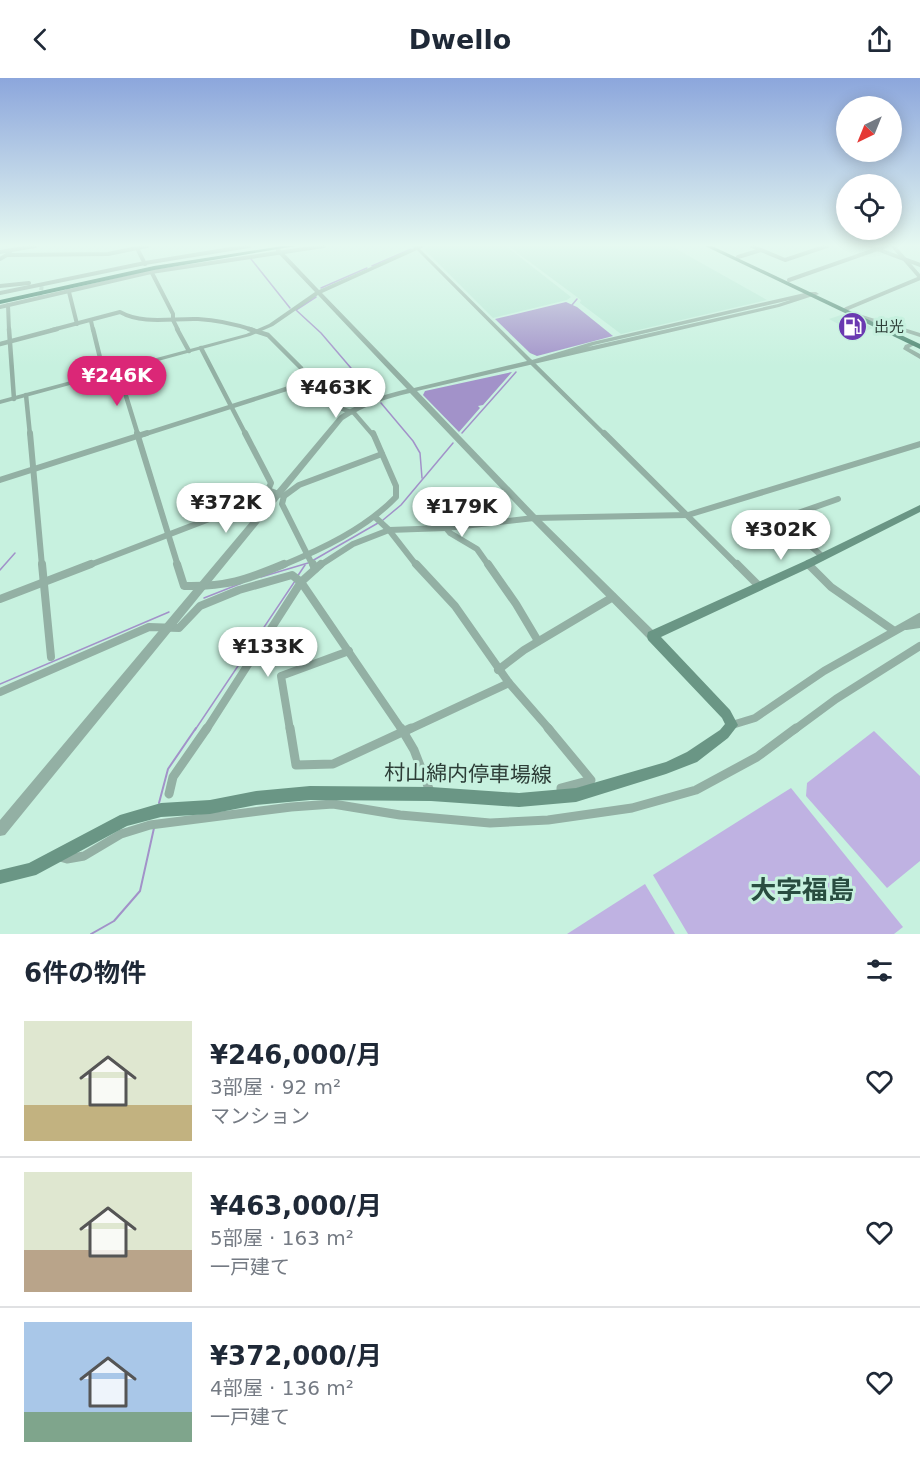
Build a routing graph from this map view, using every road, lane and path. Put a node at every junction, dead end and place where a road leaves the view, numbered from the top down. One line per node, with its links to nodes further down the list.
1 (33, 286): 14 (street)
2 (60, 286): 17 (highway)
3 (68, 286): 17 (highway)
4 (82, 286): 12 (street)
5 (159, 286): 22 (street)
6 (313, 286): 13 (street)
7 (332, 286): 13 (street)
8 (457, 286): 33 (street)
9 (795, 286): 15 (main road)
10 (799, 286): 15 (main road)
11 (901, 286): 20 (street)
12 (68, 289): 18 (street); 24 (street)
13 (319, 292): 25 (street); 37 (street)
14 (0, 293)
15 (813, 294): 16 (street); 20 (main road); 21 (main road); 33 (street)
16 (802, 299): 21 (street); 33 (street)
17 (0, 300)
18 (8, 305): 19 (street); 27 (street)
19 (0, 307)
20 (846, 309): 21 (main road)
21 (860, 317): 26 (street); 28 (main road)
22 (175, 318): 23 (street); 25 (street); 31 (street)
23 (91, 321): 24 (street); 35 (street)
24 (76, 324): 27 (street)
25 (258, 331): 30 (street); 36 (street)
26 (920, 335)
27 (9, 341): 29 (street); 39 (street)
28 (918, 343): 32 (street)
29 (0, 344)
30 (201, 348): 31 (street); 41 (street)
31 (189, 351): 34 (street)
32 (920, 357)
33 (531, 362): 37 (street); 53 (street)
34 (118, 370): 35 (street); 43 (street)
35 (104, 374): 38 (street)
36 (308, 382): 41 (street); 42 (street)
37 (411, 390): 42 (street); 54 (street)
38 (26, 395): 39 (street); 48 (street)
39 (14, 399): 40 (street)
40 (0, 402)
41 (231, 407): 43 (street); 50 (street)
42 (349, 411): 47 (street); 50 (street)
43 (138, 436): 48 (street); 59 (street)
44 (912, 444): 45 (street); 46 (street); 53 (street)
45 (920, 444)
46 (920, 450)
47 (382, 454): 50 (street); 56 (street)
48 (34, 469): 49 (street); 66 (street)
49 (0, 480)
50 (276, 494): 59 (street); 61 (street); 67 (street)
51 (838, 500): 55 (street)
52 (920, 508): 62 (main road)
53 (688, 515): 54 (street); 68 (street)
54 (534, 518): 57 (street); 69 (street)
55 (781, 519): 60 (street); 62 (street)
56 (378, 520): 58 (street); 61 (street)
57 (446, 528): 58 (street); 76 (street)
58 (389, 530): 64 (street); 80 (street)
59 (168, 536): 66 (street); 67 (street)
60 (738, 539)
61 (307, 556): 64 (street); 67 (street)
62 (823, 557): 63 (main road)
63 (808, 564): 68 (main road); 74 (street)
64 (314, 568): 65 (street)
65 (298, 580): 73 (street); 78 (street); 85 (street)
66 (44, 584): 70 (street); 79 (street)
67 (202, 585): 73 (street)
68 (759, 586): 75 (main road)
69 (613, 597): 75 (street); 76 (street)
70 (0, 599)
71 (920, 617): 74 (street)
72 (920, 624): 74 (street)
73 (166, 628): 82 (street); 88 (street)
74 (897, 628): 83 (street)
75 (652, 636): 83 (main road)
76 (538, 641): 80 (street)
77 (920, 646): 89 (street)
78 (349, 651): 84 (street); 84 (street)
79 (51, 657)
80 (498, 670): 81 (street)
81 (508, 683): 84 (street); 87 (street)
82 (0, 692)
83 (732, 725): 87 (main road, 村山綿内停車場線)
84 (404, 733): 86 (street)
85 (169, 794)
86 (432, 794): 87 (main road, 村山綿内停車場線); 89 (main road, 村山綿内停車場線)
87 (561, 797)
88 (0, 830)
89 (59, 856): 90 (main road, 村山綿内停車場線)
90 (0, 877)

